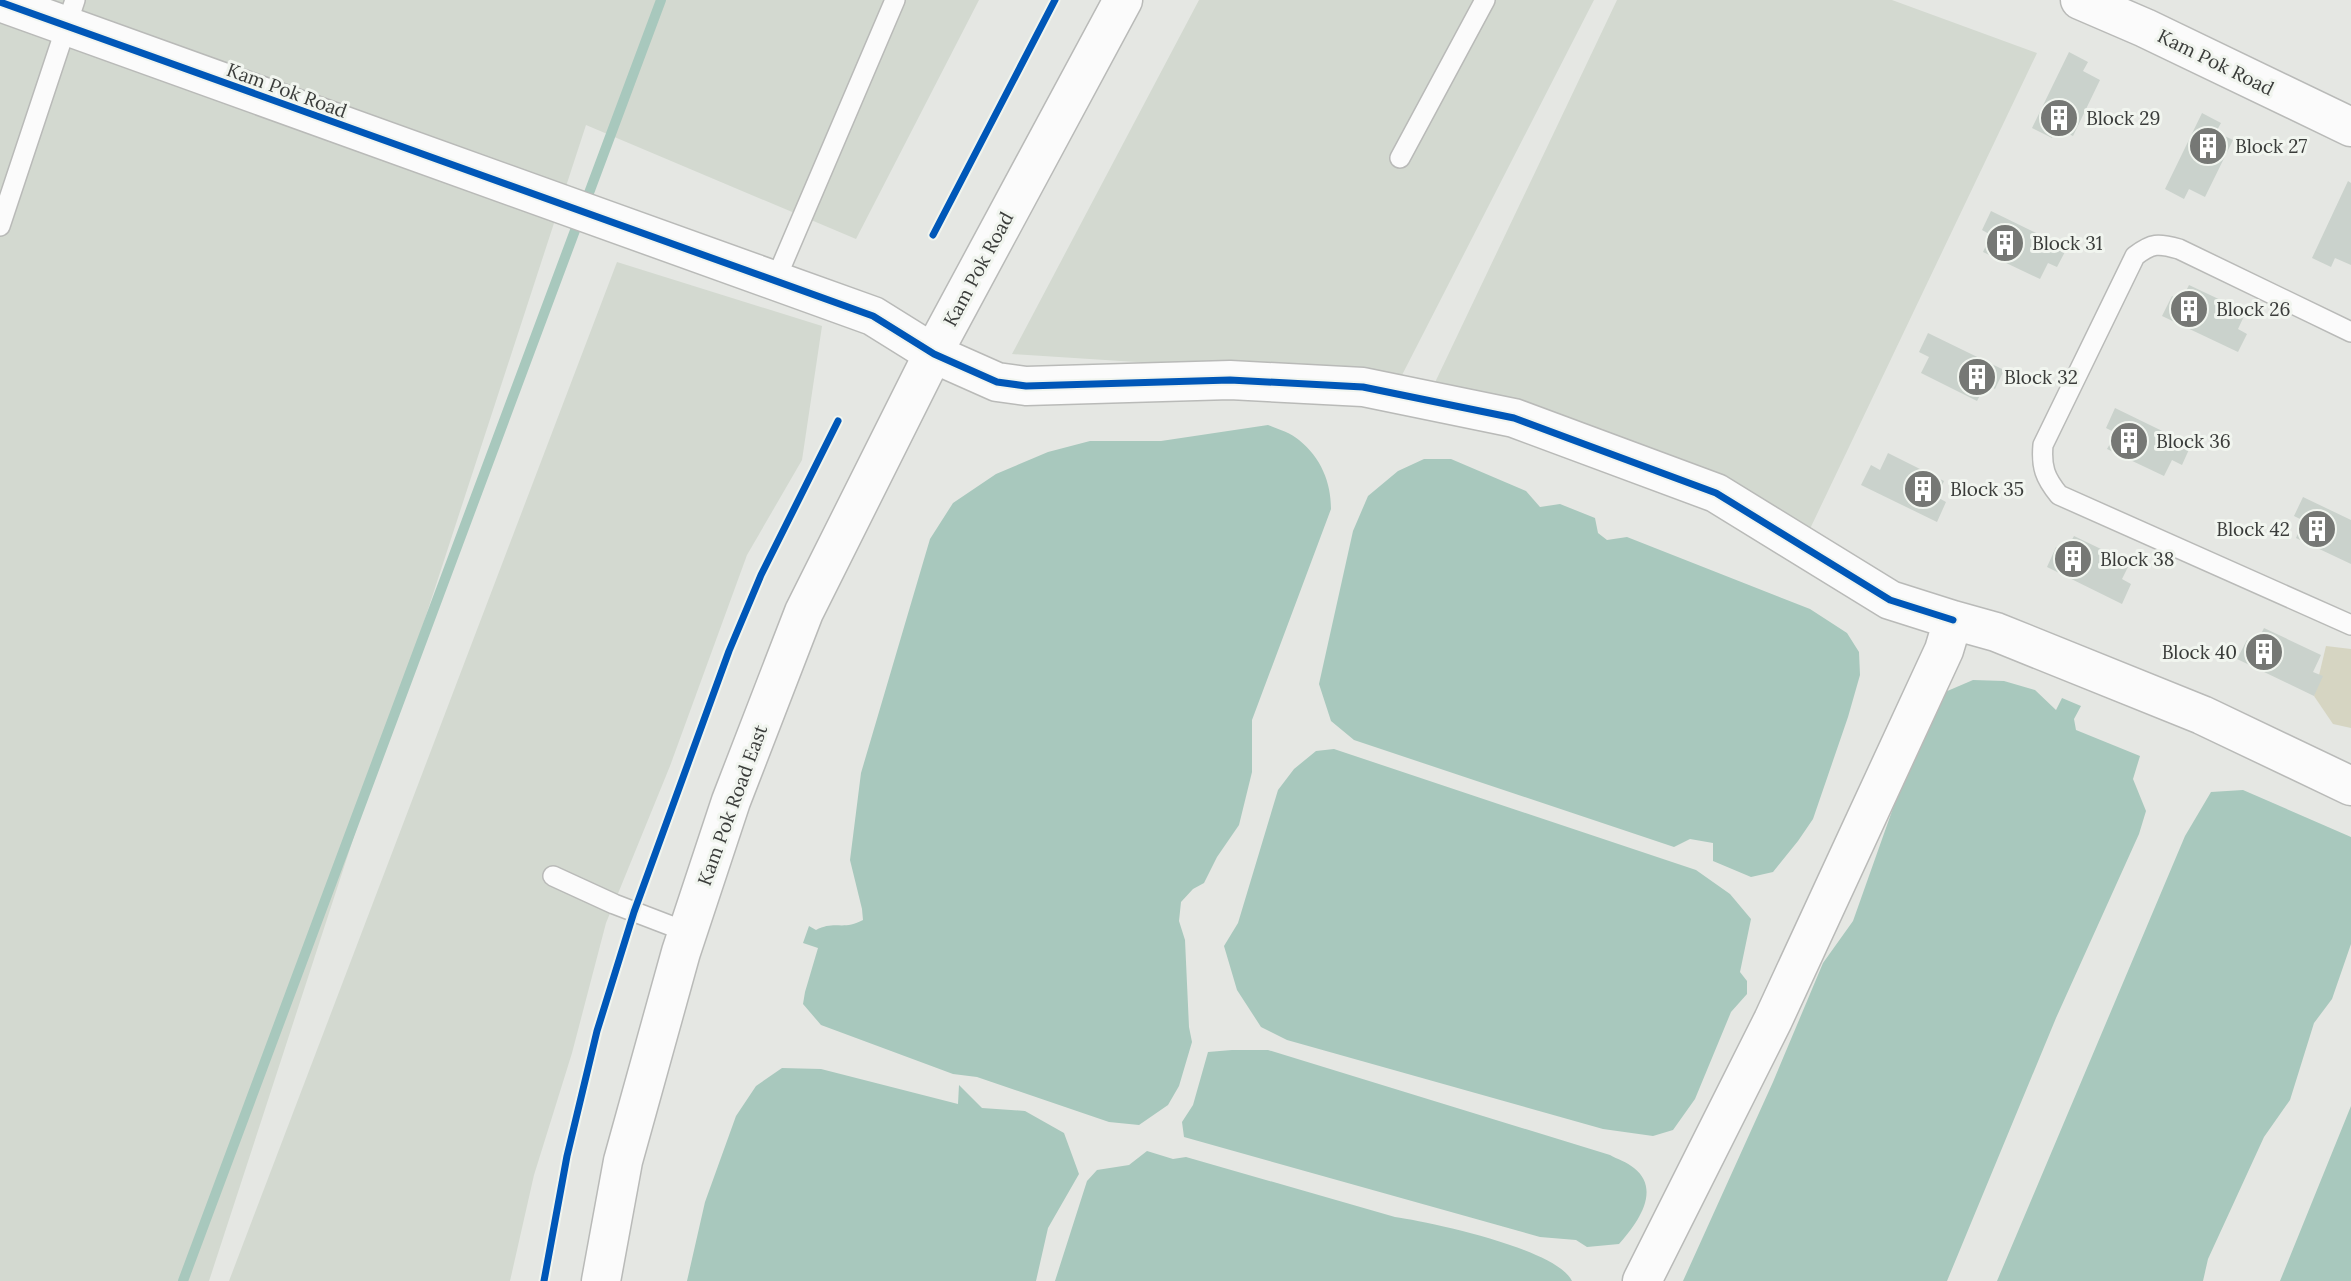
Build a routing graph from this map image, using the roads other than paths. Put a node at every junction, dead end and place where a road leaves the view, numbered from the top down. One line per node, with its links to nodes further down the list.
1 (895, 0): 10 (lane)
2 (1123, 0): 12 (street, Kam Pok Road)
3 (1485, 0): 8 (lane)
4 (2080, 0): 7 (street, Kam Pok Road)
5 (0, 2): 6 (street, Kam Pok Road)
6 (71, 14): 9 (lane); 10 (street, Kam Pok Road)
7 (2351, 127)
8 (1400, 158)
9 (0, 226)
10 (775, 281): 12 (street)
11 (2351, 332): 14 (lane)
12 (934, 354): 13 (street); 17 (street, Kam Pok Road East)
13 (1953, 620): 15 (street); 19 (street)
14 (2351, 625)
15 (2351, 786)
16 (553, 876): 17 (lane)
17 (687, 932): 18 (street, Kam Pok Road East)
18 (601, 1281)
19 (1643, 1281)

